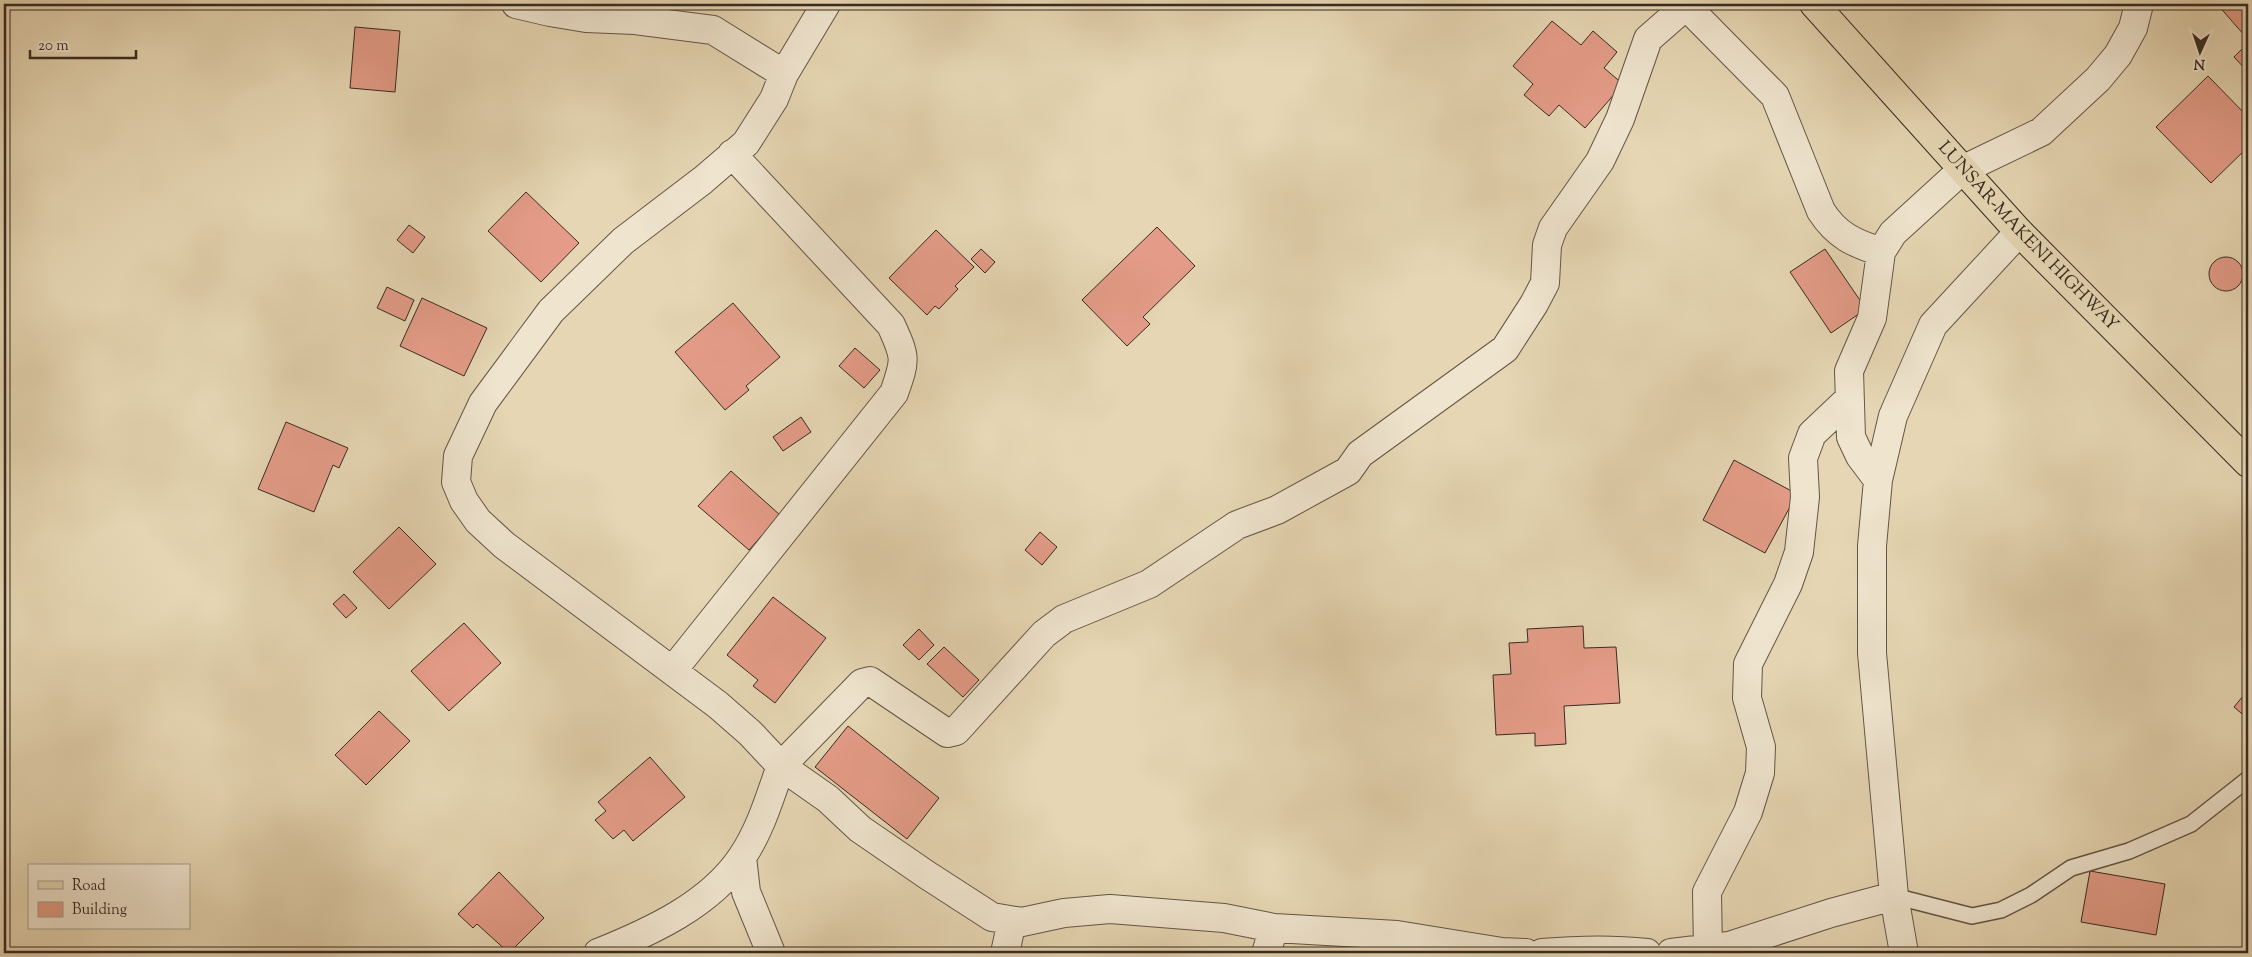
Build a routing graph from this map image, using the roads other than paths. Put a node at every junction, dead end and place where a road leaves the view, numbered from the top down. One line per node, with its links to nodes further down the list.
1 (516, 4): 6 (street)
2 (826, 4): 6 (street)
3 (1690, 4): 10 (street); 15 (street)
4 (1814, 4): 8 (main road, LUNSAR-MAKENI HIGHWAY)
5 (2138, 4): 8 (street)
6 (784, 74): 7 (street)
7 (732, 154): 14 (street); 14 (street)
8 (1962, 170): 9 (main road, LUNSAR-MAKENI HIGHWAY); 10 (street)
9 (2019, 232): 12 (main road, LUNSAR-MAKENI HIGHWAY); 13 (street)
10 (1881, 252): 11 (street)
11 (1849, 399): 13 (street); 21 (street)
12 (2248, 463)
13 (1878, 480): 18 (street)
14 (673, 670): 15 (street)
15 (782, 766): 17 (street); 19 (street)
16 (2248, 779): 18 (lane)
17 (742, 857): 22 (street); 23 (street)
18 (1894, 896): 21 (street); 29 (street)
19 (1012, 921): 20 (street); 24 (street)
20 (1270, 941): 25 (street)
21 (1708, 950): 28 (street)
22 (598, 953)
23 (771, 953)
24 (1005, 953)
25 (1526, 953)
26 (1542, 953): 27 (street)
27 (1647, 953)
28 (1672, 953)
29 (1904, 953)

